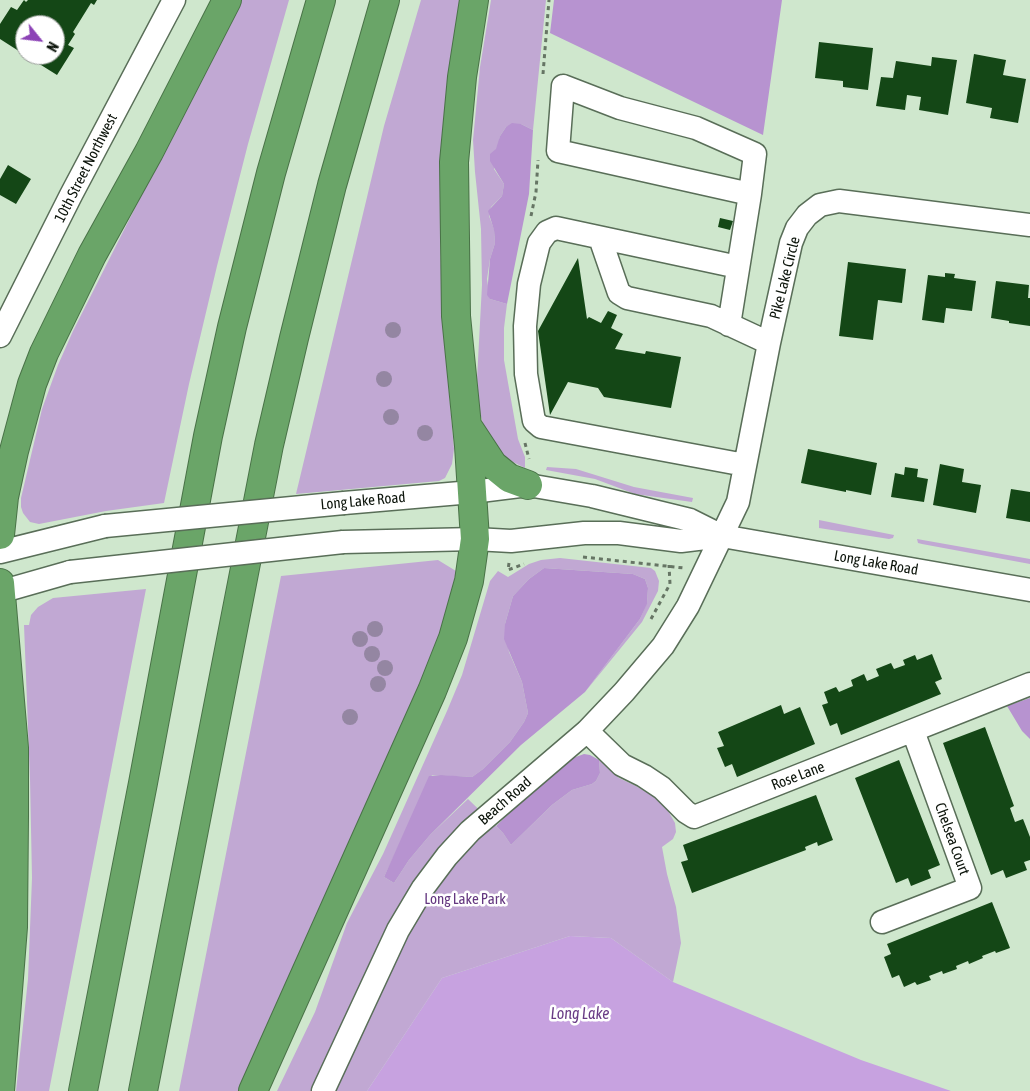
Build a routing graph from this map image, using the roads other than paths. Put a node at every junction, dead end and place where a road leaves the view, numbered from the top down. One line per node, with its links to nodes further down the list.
1 (174, 0): 11 (street, 10th Street Northwest)
2 (227, 0): 13 (highway)
3 (321, 0): 33 (highway)
4 (385, 0): 34 (highway)
5 (474, 0): 14 (highway)
6 (750, 194): 6 (street); 9 (street)
7 (1030, 225): 12 (street, Pike Lake Circle)
8 (600, 238): 9 (street); 10 (street); 16 (street)
9 (738, 267): 10 (street)
10 (729, 325): 12 (street)
11 (0, 336)
12 (769, 343): 16 (street, Pike Lake Circle)
13 (22, 415): 15 (highway); 19 (highway)
14 (467, 425): 17 (highway); 18 (highway)
15 (0, 460)
16 (745, 465): 20 (street, Pike Lake Circle)
17 (528, 486): 18 (street, Long Lake Road); 20 (street, Long Lake Road)
18 (472, 492): 21 (highway); 22 (street, Long Lake Road, bridge)
19 (0, 535)
20 (722, 536): 21 (street, Long Lake Road); 24 (street, Long Lake Road); 28 (street, Beach Road)
21 (475, 539): 25 (street, Long Lake Road, bridge); 35 (highway)
22 (0, 552)
23 (0, 583): 25 (highway)
24 (1030, 590)
25 (0, 591): 30 (highway)
26 (1030, 684): 29 (street, Rose Lane)
27 (0, 698): 30 (highway)
28 (587, 731): 29 (street, Rose Lane); 36 (street, Beach Road)
29 (913, 731): 31 (street, Chelsea Court)
30 (14, 748): 32 (highway)
31 (882, 922)
32 (0, 1091)
33 (83, 1091)
34 (143, 1091)
35 (253, 1091)
36 (323, 1091)

